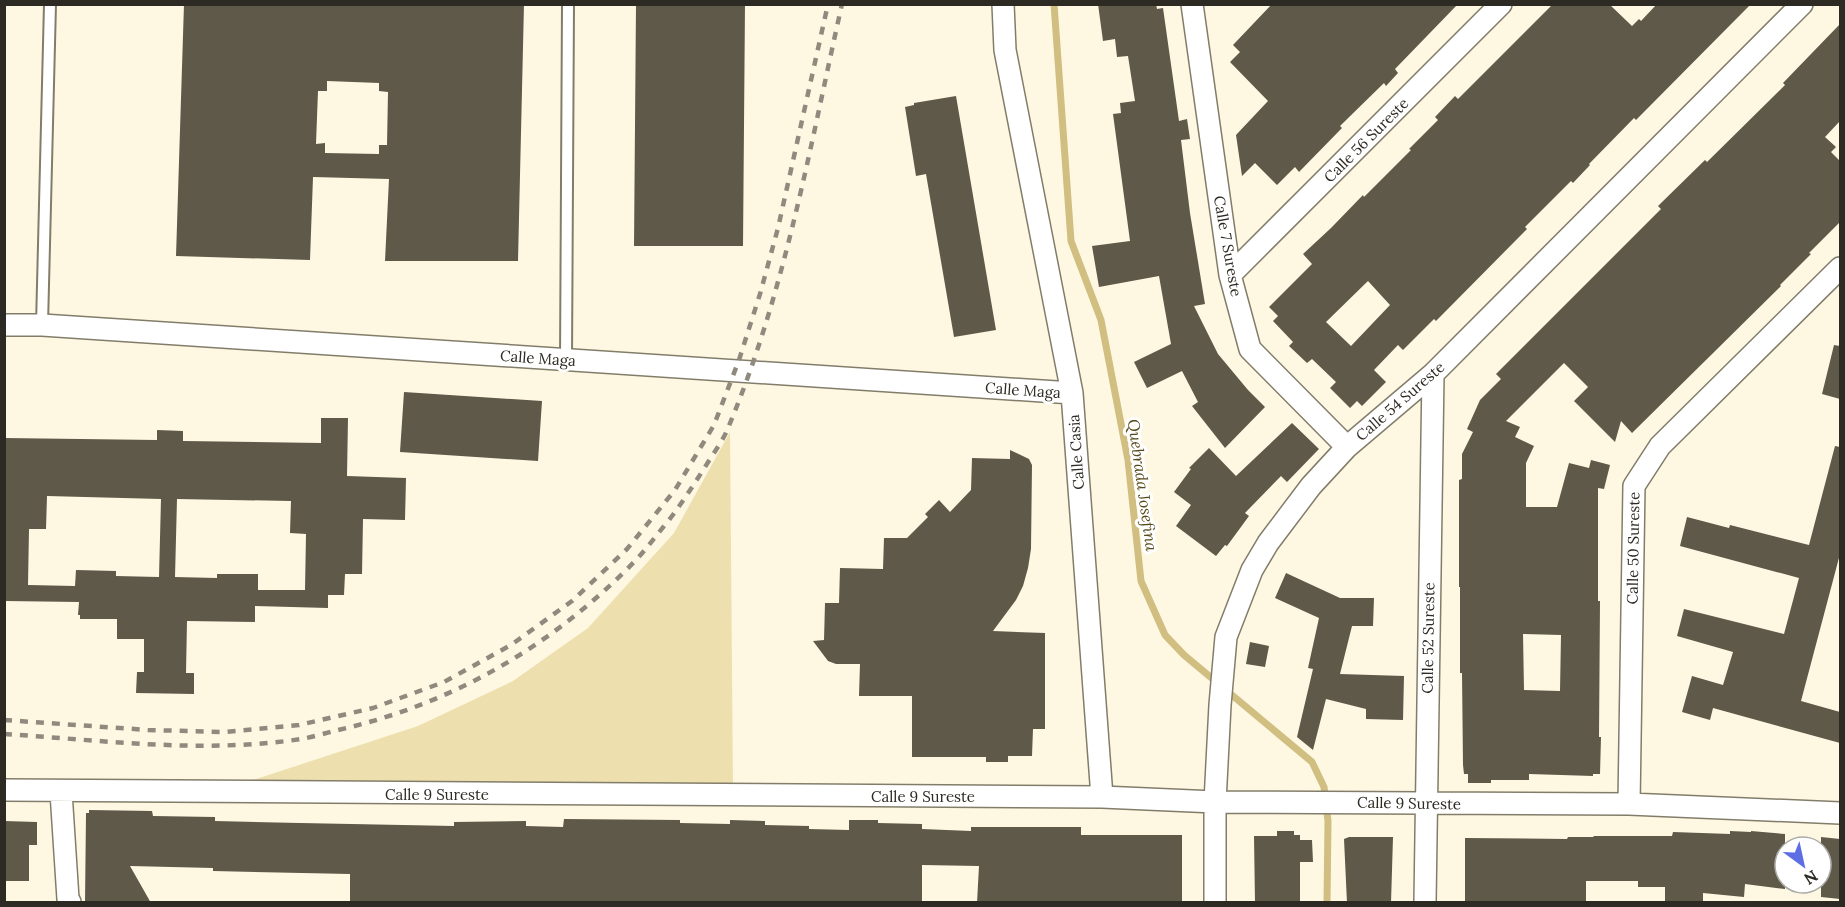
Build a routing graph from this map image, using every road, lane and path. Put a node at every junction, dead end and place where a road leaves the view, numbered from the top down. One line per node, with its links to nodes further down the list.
1 (50, 4): 10 (lane)
2 (568, 4): 11 (lane)
3 (1003, 4): 13 (street, Calle Casia)
4 (1501, 4): 8 (street, Calle 56 Sureste)
5 (1802, 4): 12 (street, Calle 54 Sureste)
6 (1195, 6): 8 (street, Calle 7 Sureste)
7 (1839, 274): 20 (street, Calle 50 Sureste)
8 (1230, 275): 14 (street, Calle 7 Sureste)
9 (4, 325): 10 (street, Calle Maga)
10 (42, 325): 11 (street, Calle Maga)
11 (566, 360): 13 (street, Calle Maga)
12 (1433, 374): 14 (street, Calle 54 Sureste); 19 (street, Calle 52 Sureste)
13 (1072, 393): 17 (street, Calle Casia)
14 (1347, 447): 18 (street, Calle 54 Sureste)
15 (4, 790): 16 (street, Calle 9 Sureste)
16 (62, 792): 17 (street, Calle 9 Sureste); 22 (street)
17 (1102, 797): 18 (street, Calle 9 Sureste)
18 (1215, 802): 19 (street, Calle 9 Sureste); 23 (street, Calle 54 Sureste)
19 (1425, 804): 20 (street, Calle 9 Sureste); 24 (street, Calle 52 Sureste)
20 (1629, 804): 21 (street, Calle 9 Sureste)
21 (1840, 813)
22 (70, 903)
23 (1215, 903)
24 (1425, 903)

